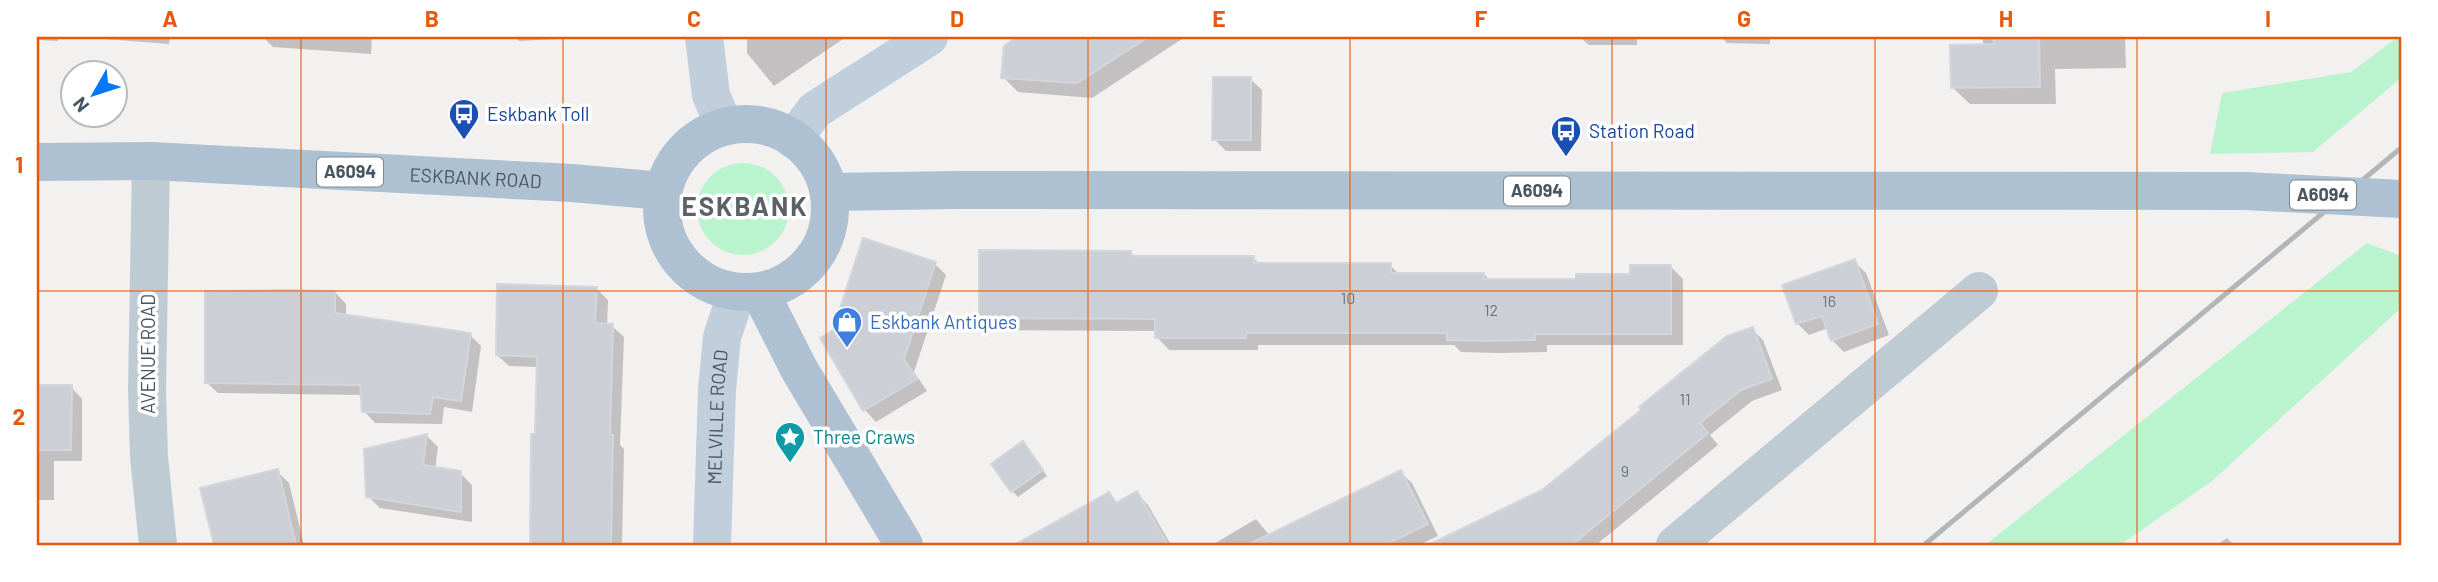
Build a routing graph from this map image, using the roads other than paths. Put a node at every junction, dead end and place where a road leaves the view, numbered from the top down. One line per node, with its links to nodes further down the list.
1 (704, 37): 3 (main road)
2 (929, 37): 4 (main road)
3 (724, 126): 4 (main road); 7 (main road)
4 (793, 139): 8 (main road)
5 (37, 162): 6 (main road, ESKBANK ROAD / A6094)
6 (151, 162): 7 (main road, ESKBANK ROAD / A6094); 12 (street, AVENUE ROAD)
7 (663, 191): 11 (main road)
8 (829, 192): 9 (main road, A6094, bridge); 11 (main road)
9 (2401, 199)
10 (1979, 291): 15 (street)
11 (749, 293): 13 (main road, MELVILLE ROAD); 14 (main road)
12 (158, 545)
13 (712, 545)
14 (904, 545)
15 (1675, 545)

